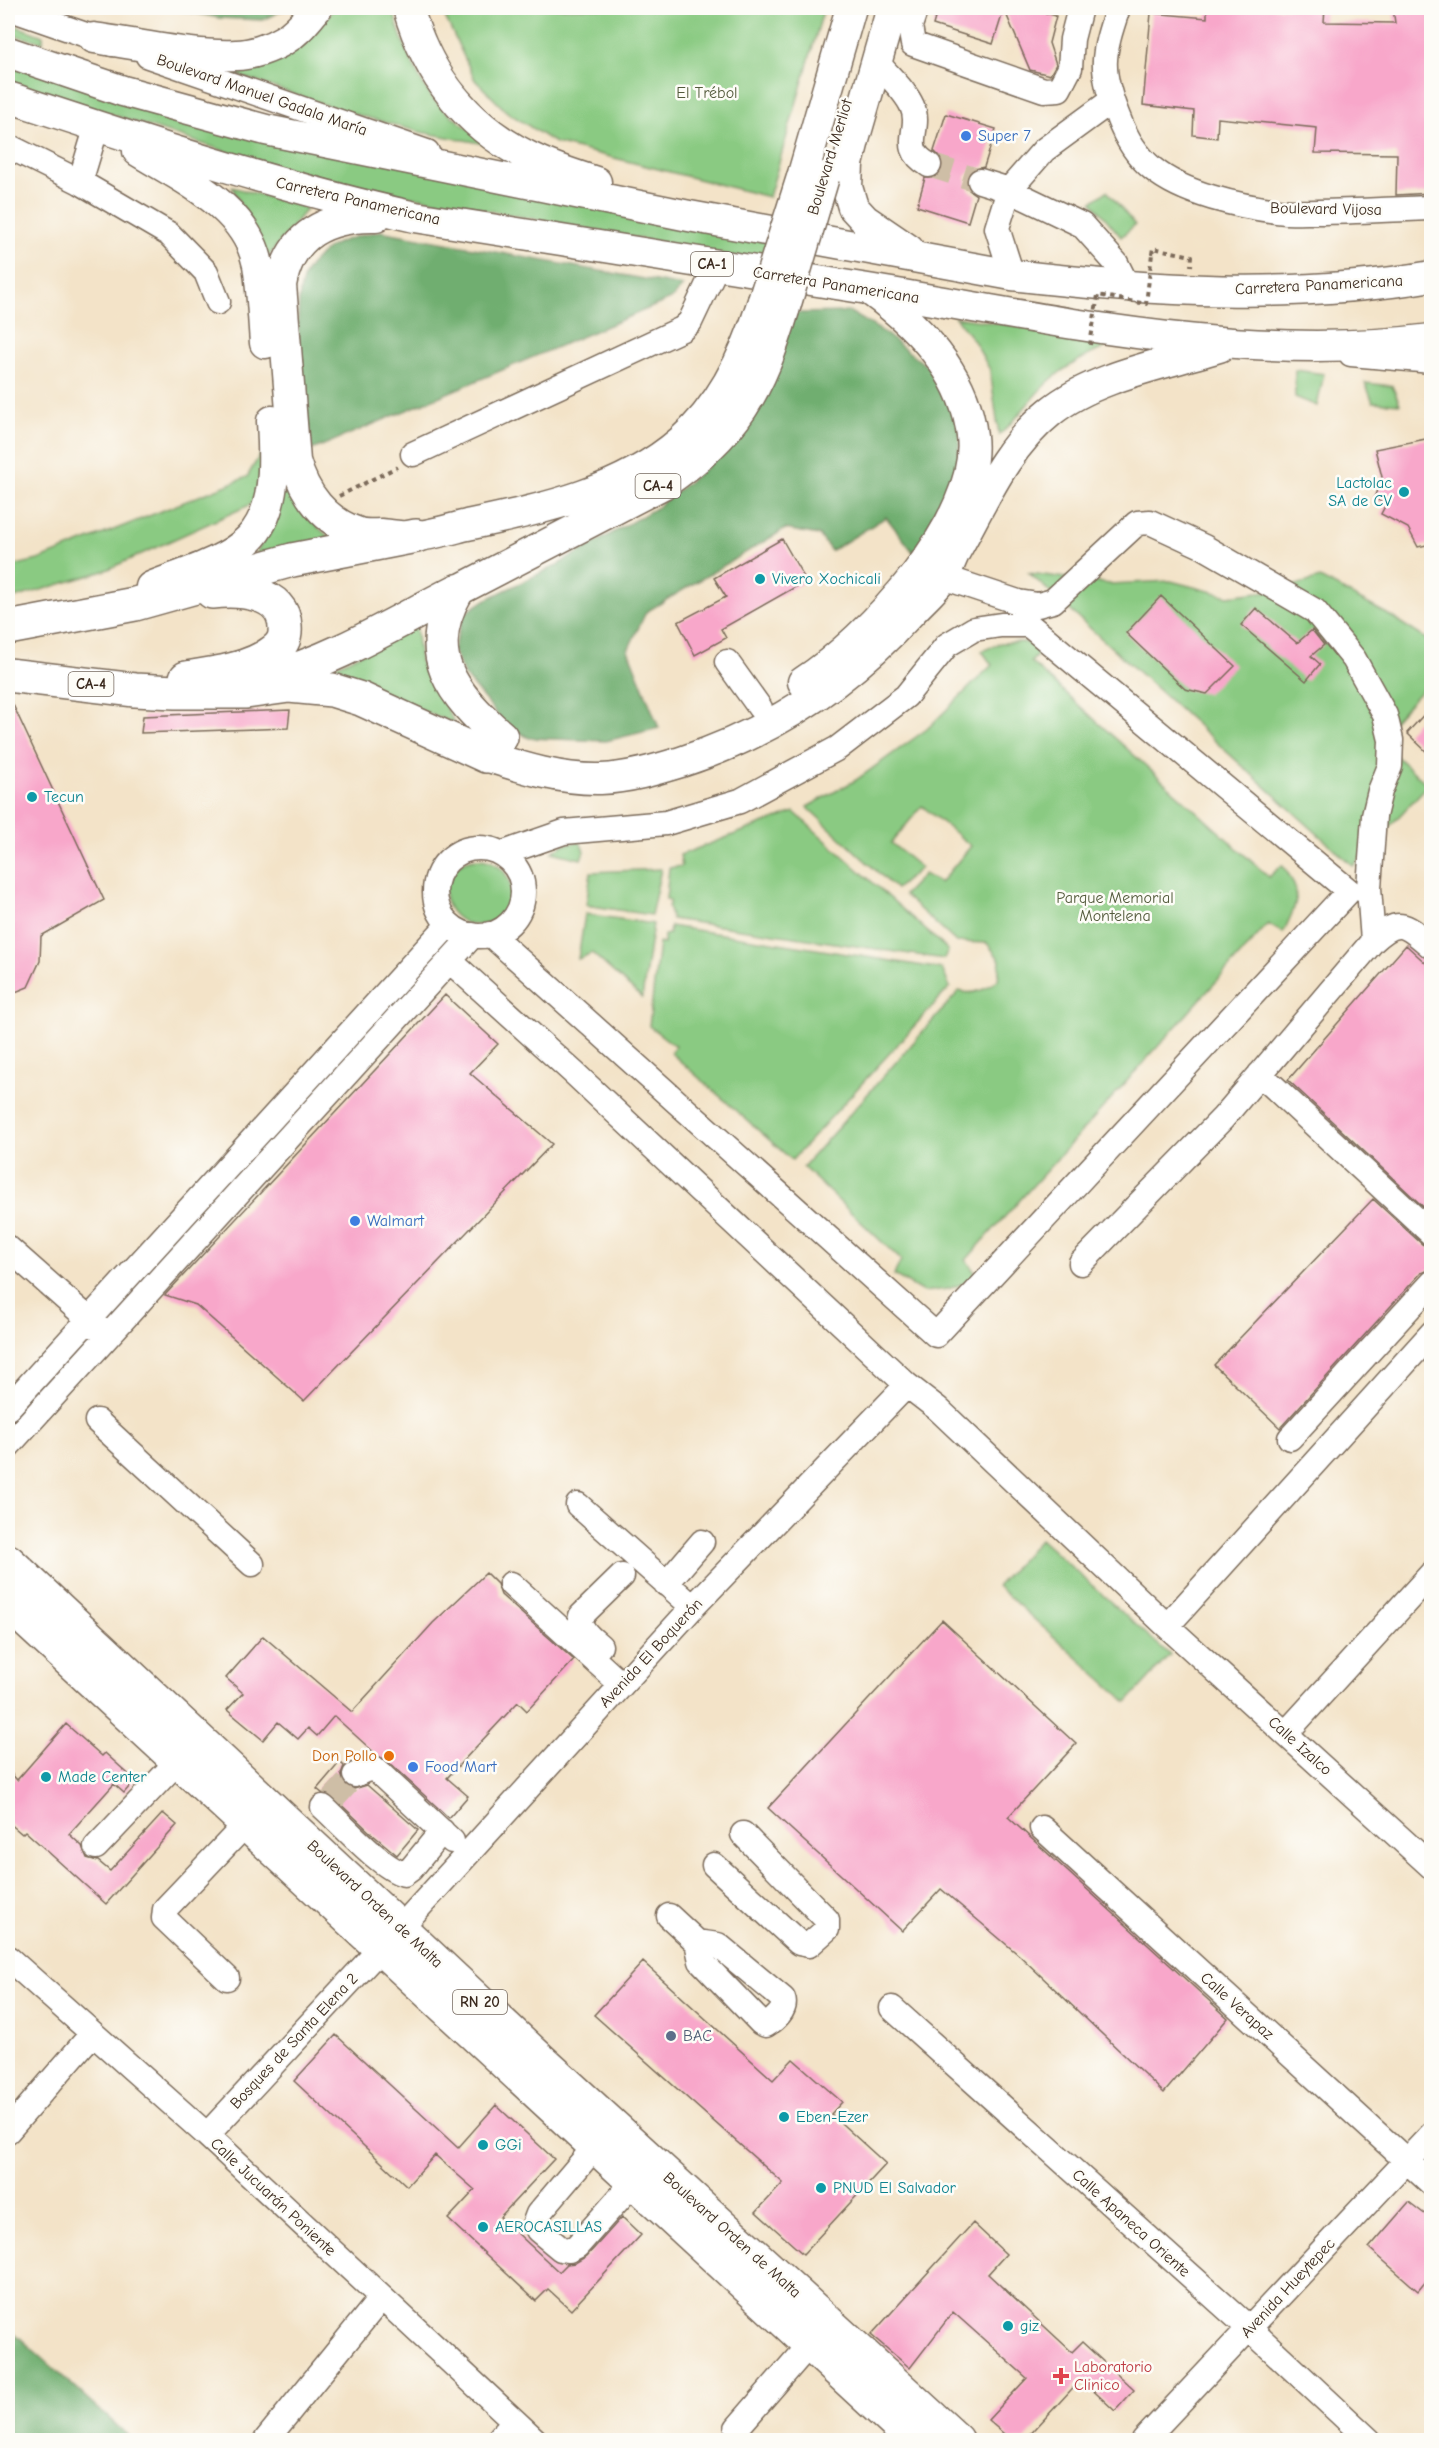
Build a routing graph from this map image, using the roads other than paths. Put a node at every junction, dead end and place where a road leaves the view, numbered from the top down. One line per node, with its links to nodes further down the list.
1 (8, 8): 10 (street, Boulevard Manuel Gadala María)
2 (317, 8): 10 (main road)
3 (408, 8): 24 (main road)
4 (851, 8): 18 (main road, Boulevard Merliot)
5 (876, 8): 18 (main road, Boulevard Merliot)
6 (892, 8): 12 (main road)
7 (916, 8): 8 (street)
8 (1080, 8)
9 (1118, 8): 14 (street, Boulevard Vijosa)
10 (94, 38): 21 (street, Boulevard Manuel Gadala María)
11 (8, 52): 21 (main road, Carretera Panamericana)
12 (876, 61): 17 (street); 26 (main road)
13 (8, 97): 15 (main road, Carretera Panamericana / CA-1)
14 (1111, 101): 22 (street); 23 (street, Boulevard Vijosa)
15 (97, 126): 20 (street); 25 (main road, Carretera Panamericana / CA-1); 45 (main road)
16 (8, 146): 20 (street)
17 (929, 165)
18 (813, 176): 33 (main road, Boulevard Merliot, bridge)
19 (980, 181): 22 (street)
20 (80, 182): 32 (street)
21 (517, 182): 24 (main road, Carretera Panamericana)
22 (1009, 190): 28 (street); 30 (street)
23 (1431, 208)
24 (689, 216): 26 (main road, Carretera Panamericana)
25 (415, 217): 27 (main road, Carretera Panamericana / CA-1); 41 (main road)
26 (919, 257): 28 (main road, Carretera Panamericana)
27 (717, 265): 31 (main road, Carretera Panamericana / CA-1); 38 (street)
28 (1012, 275): 30 (main road, Carretera Panamericana)
29 (1431, 276): 30 (main road, Carretera Panamericana)
30 (1127, 285)
31 (868, 289): 35 (main road, Carretera Panamericana / CA-1); 39 (main road)
32 (218, 302)
33 (774, 304): 41 (main road, CA-4); 43 (main road, CA-4)
34 (1431, 339): 36 (main road, Carretera Panamericana / CA-1)
35 (1233, 343): 36 (main road, Carretera Panamericana / CA-1); 39 (main road)
36 (1307, 347): 37 (street)
37 (1431, 361)
38 (413, 454)
39 (984, 469): 40 (main road)
40 (965, 517): 42 (main road); 51 (main road)
41 (416, 536): 44 (highway, CA-4)
42 (943, 577): 53 (main road); 57 (street)
43 (457, 591): 50 (highway, CA-4); 52 (highway)
44 (135, 604): 45 (highway, CA-4); 49 (highway)
45 (94, 610): 46 (highway, CA-4)
46 (8, 628)
47 (727, 662): 51 (street)
48 (8, 675): 49 (highway, CA-4)
49 (98, 685): 50 (highway, CA-4)
50 (176, 692): 52 (highway)
51 (760, 708): 53 (main road)
52 (493, 746): 53 (main road)
53 (531, 760)
54 (501, 854): 55 (street); 56 (street); 56 (street)
55 (449, 924): 56 (street); 65 (street)
56 (482, 935): 59 (street)
57 (1372, 941): 58 (street); 60 (street)
58 (1431, 947)
59 (450, 961): 67 (street); 68 (street, Calle Izalco)
60 (1260, 1074): 61 (street); 63 (street)
61 (1431, 1234)
62 (8, 1248): 65 (street)
63 (1081, 1263)
64 (1431, 1283): 71 (street)
65 (88, 1320): 67 (street); 69 (street)
66 (1431, 1333): 83 (street)
67 (110, 1337): 72 (street)
68 (907, 1385): 82 (street, Avenida El Boquerón); 83 (street, Calle Izalco)
69 (8, 1407)
70 (97, 1421): 76 (street)
71 (1290, 1438)
72 (8, 1446)
73 (578, 1505): 80 (street)
74 (702, 1542): 80 (street)
75 (8, 1561): 91 (highway, Boulevard Orden de Malta / RN 20)
76 (252, 1564)
77 (1431, 1573): 85 (street)
78 (622, 1576): 84 (street)
79 (511, 1584): 84 (street)
80 (666, 1584): 82 (street)
81 (8, 1604): 86 (highway, Boulevard Orden de Malta / RN 20)
82 (693, 1607): 84 (street, Avenida El Boquerón)
83 (1167, 1626): 85 (street, Calle Izalco)
84 (626, 1680): 94 (street, Avenida El Boquerón)
85 (1286, 1733): 97 (street, Calle Izalco)
86 (177, 1762): 88 (highway, Boulevard Orden de Malta / RN 20); 93 (street)
87 (355, 1775): 90 (street)
88 (246, 1824): 100 (highway, Boulevard Orden de Malta / RN 20); 103 (street)
89 (1042, 1828): 110 (street, Calle Verapaz)
90 (441, 1831): 94 (street); 95 (street)
91 (297, 1833): 95 (street); 98 (highway, Boulevard Orden de Malta / RN 20)
92 (742, 1834): 96 (street)
93 (96, 1847)
94 (465, 1854): 100 (street, Avenida El Boquerón)
95 (381, 1860): 98 (street)
96 (714, 1865)
97 (1431, 1867)
98 (357, 1886): 100 (highway, Boulevard Orden de Malta / RN 20)
99 (669, 1916): 101 (street)
100 (391, 1938): 108 (street, Bosques de Santa Elena 2); 109 (highway, Boulevard Orden de Malta / RN 20); 122 (highway, Boulevard Orden de Malta / RN 20)
101 (698, 1942)
102 (8, 1958): 105 (street, Calle Jucuarán Poniente)
103 (227, 1978)
104 (892, 2008): 114 (street, Calle Apaneca Oriente)
105 (92, 2034): 106 (street); 108 (street, Calle Jucuarán Poniente)
106 (8, 2131)
107 (1431, 2134): 110 (street, Avenida Hueytepec)
108 (207, 2135): 113 (street, Calle Jucuarán Poniente)
109 (594, 2148): 111 (highway, Boulevard Orden de Malta / RN 20); 111 (street)
110 (1406, 2161): 112 (street, Calle Verapaz); 114 (street, Avenida Hueytepec)
111 (633, 2183): 115 (highway, Boulevard Orden de Malta / RN 20)
112 (1431, 2184)
113 (381, 2298): 116 (street, Calle Jucuarán Poniente); 118 (street)
114 (1250, 2330): 123 (street, Avenida Hueytepec); 124 (street, Calle Apaneca Oriente)
115 (809, 2345): 117 (street); 121 (highway, Boulevard Orden de Malta / RN 20)
116 (514, 2421): 119 (street); 120 (street, Calle Jucuarán Poniente)
117 (737, 2428)
118 (266, 2440)
119 (498, 2440)
120 (535, 2440)
121 (913, 2440)
122 (957, 2440)
123 (1144, 2440)
124 (1369, 2440)

